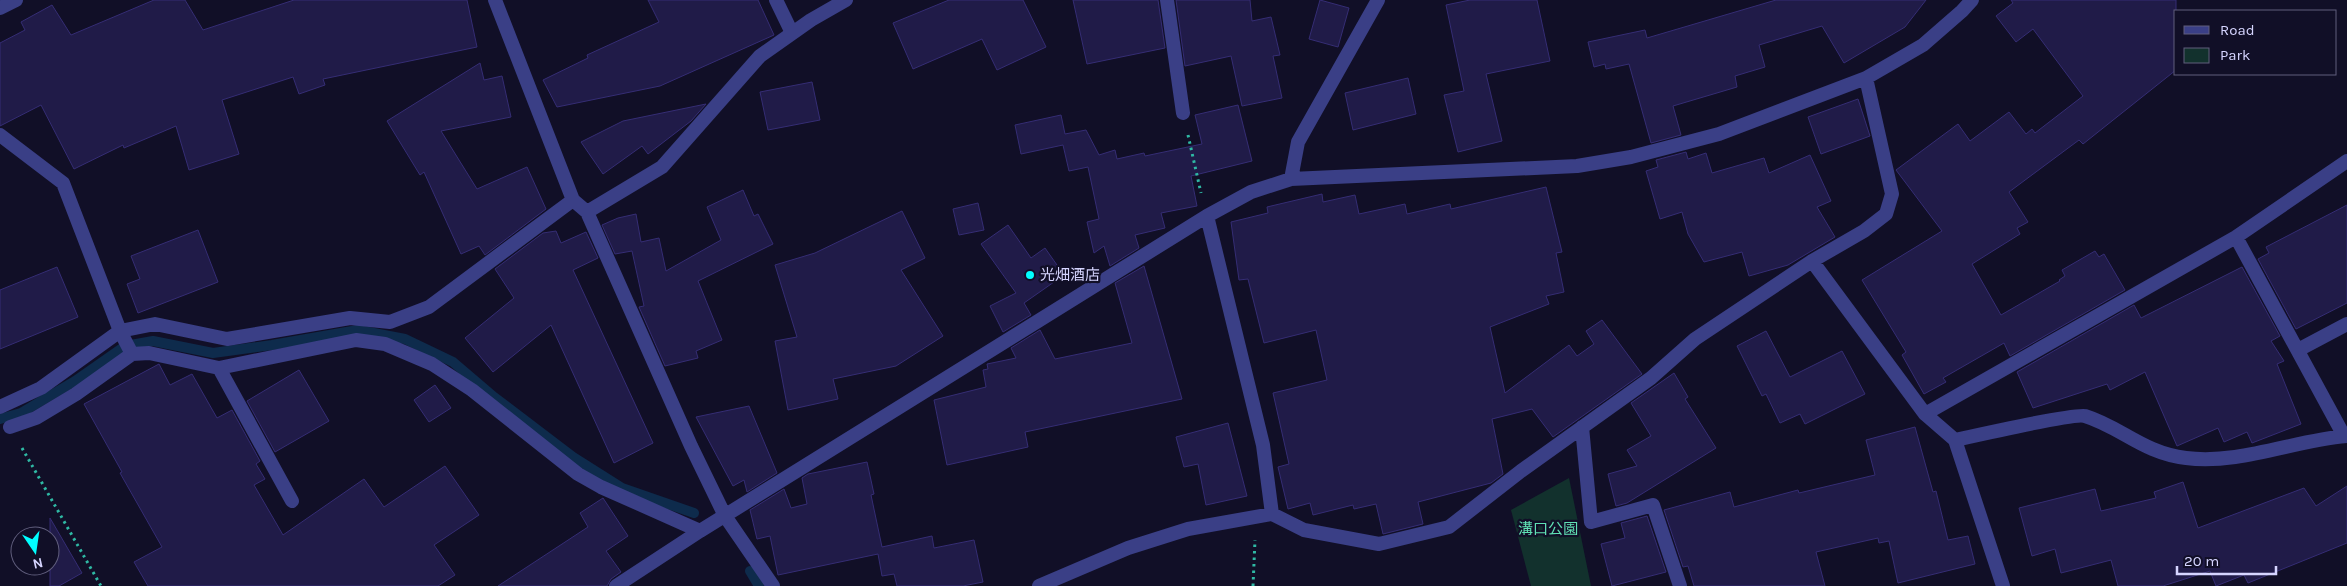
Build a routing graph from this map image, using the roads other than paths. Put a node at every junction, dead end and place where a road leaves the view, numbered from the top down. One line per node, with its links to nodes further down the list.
1 (16, 0): 8 (street)
2 (495, 0): 15 (street)
3 (776, 0): 9 (street)
4 (846, 0): 9 (street)
5 (1167, 0): 11 (street)
6 (1378, 0): 14 (street)
7 (1972, 0): 10 (street)
8 (0, 8)
9 (792, 33): 16 (street)
10 (1866, 78): 14 (street); 19 (street)
11 (1182, 113)
12 (0, 135): 22 (street)
13 (2347, 161): 18 (street)
14 (1291, 179): 17 (street)
15 (573, 200): 16 (street); 20 (street)
16 (587, 212): 35 (street)
17 (1207, 216): 34 (street); 35 (street)
18 (2236, 237): 24 (street); 28 (street)
19 (1812, 261): 28 (street); 30 (street)
20 (390, 322): 22 (street); 23 (street)
21 (2347, 324): 24 (street)
22 (120, 331): 25 (street); 27 (street)
23 (385, 344): 26 (street); 36 (street)
24 (2298, 350): 31 (street)
25 (132, 354): 26 (street); 29 (street)
26 (220, 368): 33 (street)
27 (0, 407)
28 (1925, 414): 32 (street)
29 (10, 427)
30 (1582, 427): 34 (street); 40 (street)
31 (2346, 436): 32 (street)
32 (1955, 440): 41 (street)
33 (292, 501)
34 (1272, 514): 39 (street)
35 (725, 516): 36 (street); 38 (street)
36 (700, 531): 37 (street)
37 (616, 586)
38 (773, 586)
39 (1039, 586)
40 (1680, 586)
41 (2002, 586)

